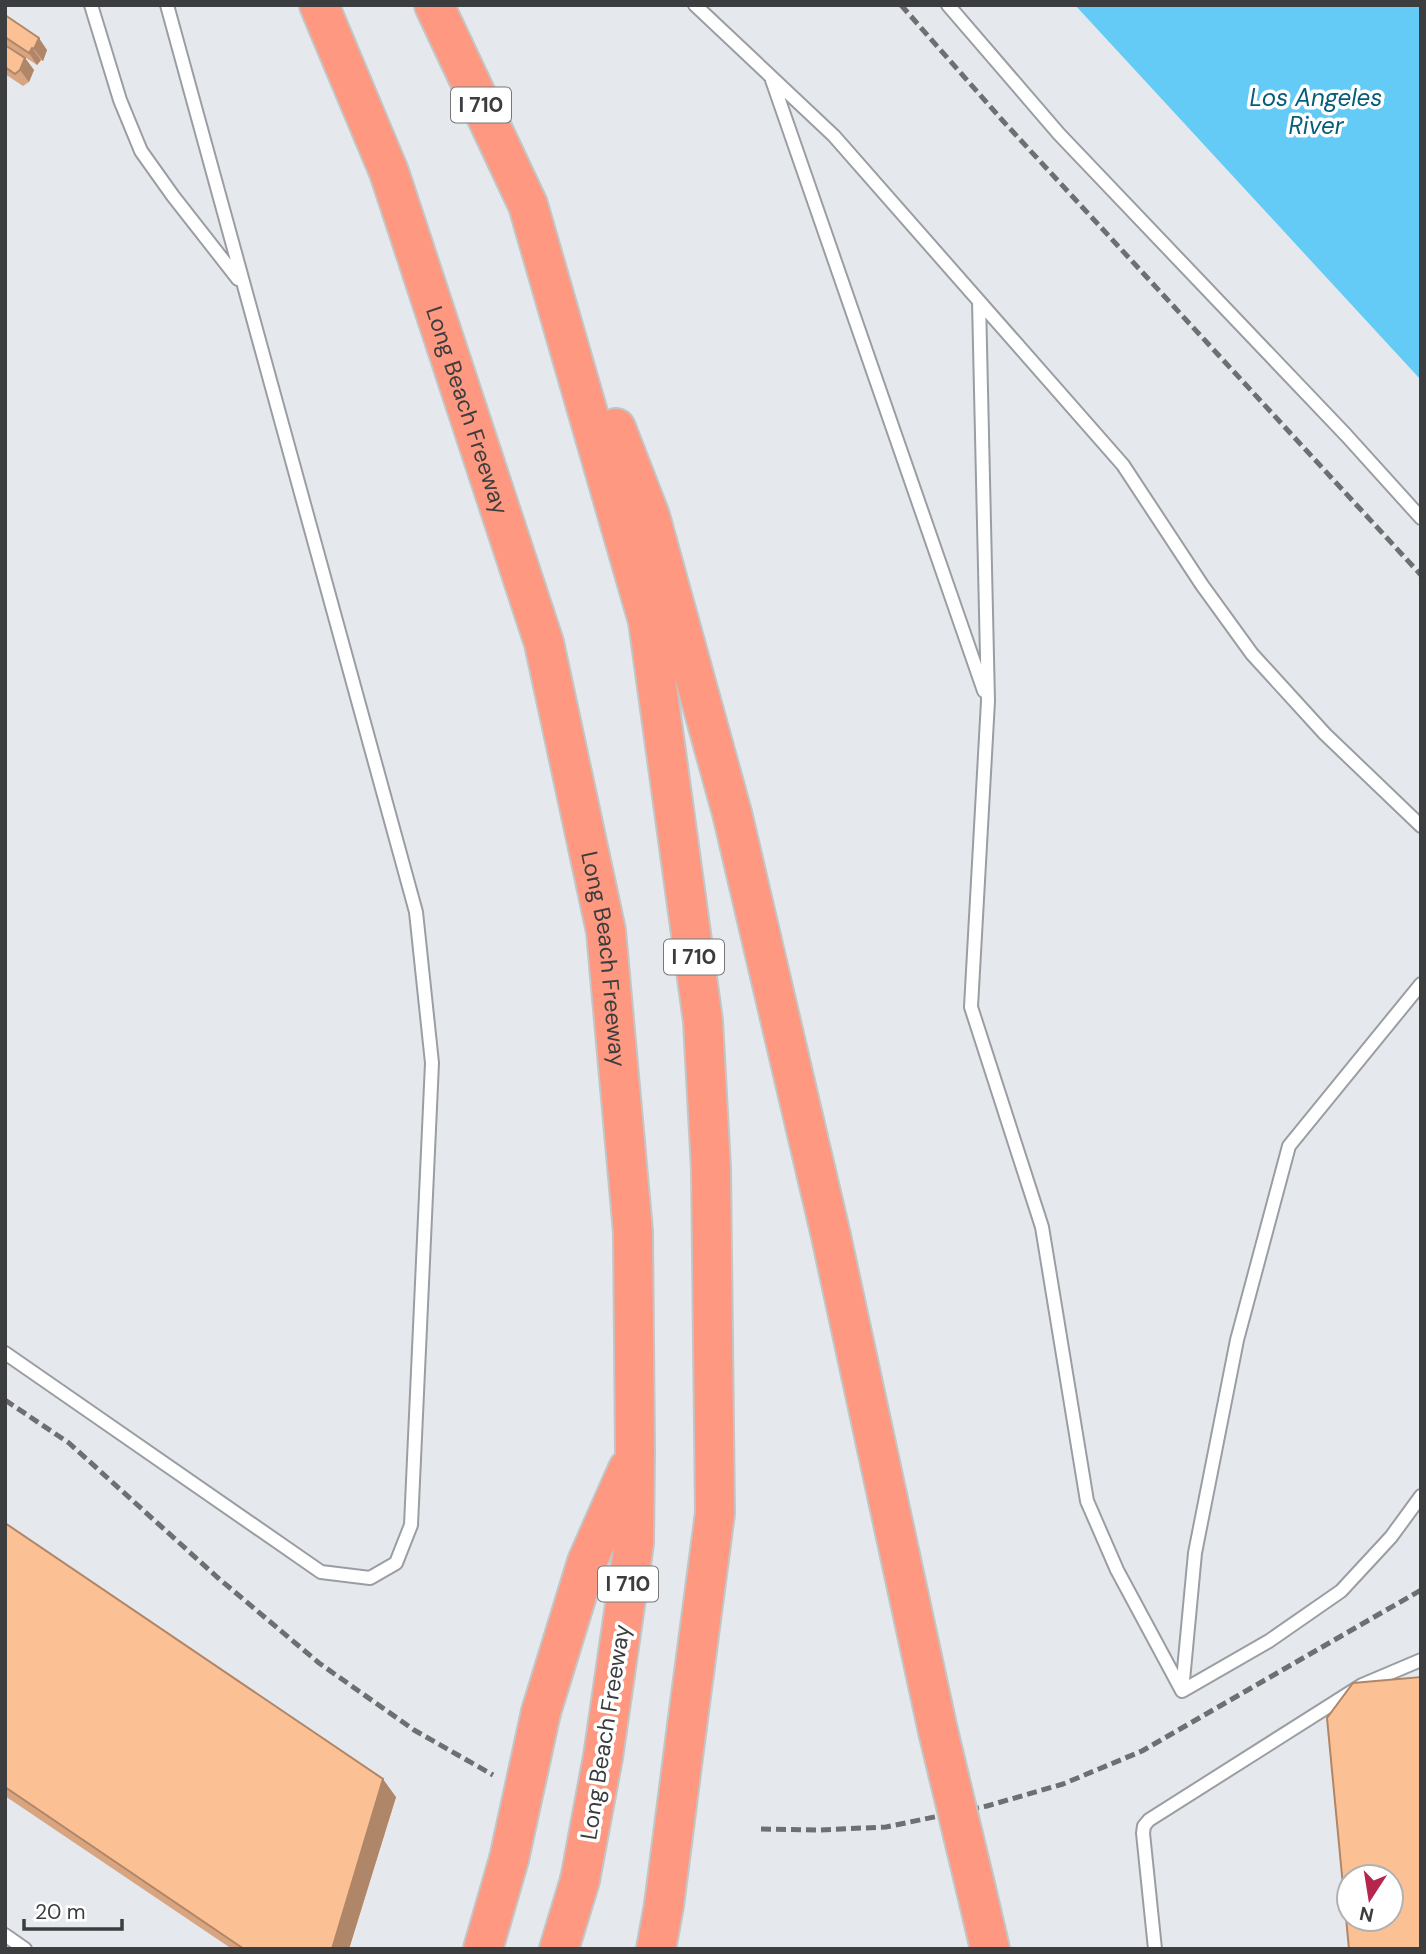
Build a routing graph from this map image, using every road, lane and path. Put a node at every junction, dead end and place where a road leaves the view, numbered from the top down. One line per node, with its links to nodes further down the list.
1 (91, 5): 9 (lane)
2 (167, 5): 9 (lane)
3 (319, 5): 16 (highway, Long Beach Freeway / I 710)
4 (435, 5): 8 (highway, I 710)
5 (695, 5): 7 (lane)
6 (948, 5): 11 (lane)
7 (771, 76): 10 (lane); 12 (lane)
8 (528, 205): 24 (highway, I 710, bridge); 25 (highway, bridge)
9 (243, 284): 15 (lane)
10 (979, 301): 12 (lane); 13 (lane)
11 (1421, 518)
12 (988, 701): 19 (lane)
13 (1421, 826)
14 (1421, 984): 19 (lane)
15 (5, 1353)
16 (635, 1451): 22 (highway, bridge); 23 (highway, Long Beach Freeway / I 710, bridge)
17 (1421, 1496): 19 (lane)
18 (1421, 1660): 26 (lane)
19 (1182, 1691)
20 (5, 1935): 21 (lane)
21 (25, 1949)
22 (483, 1949)
23 (559, 1949)
24 (656, 1949)
25 (990, 1949)
26 (1155, 1949)

